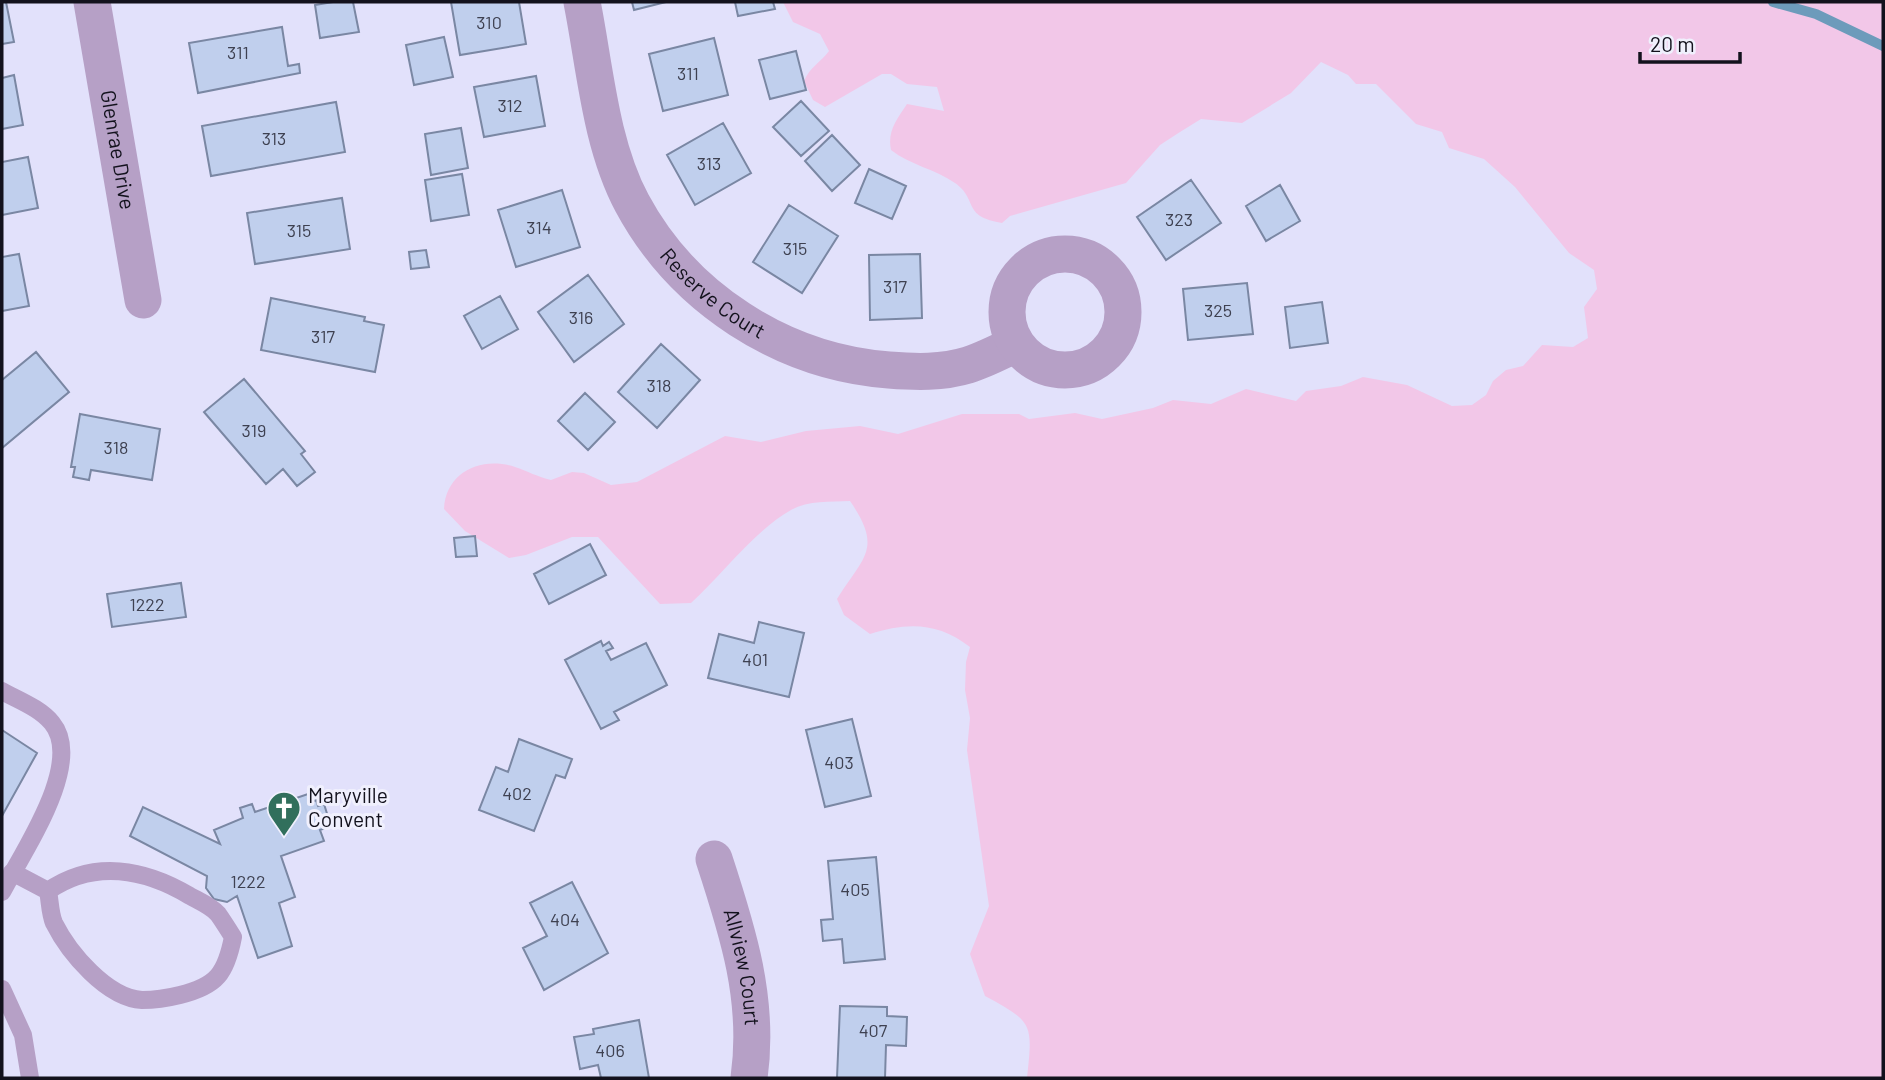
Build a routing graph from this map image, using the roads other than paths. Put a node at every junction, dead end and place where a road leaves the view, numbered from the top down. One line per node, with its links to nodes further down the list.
1 (92, 2): 3 (street, Glenrae Drive)
2 (582, 2): 4 (street, Reserve Court)
3 (143, 300)
4 (1016, 344)
5 (2, 691): 7 (lane)
6 (714, 859): 12 (street, Allview Court)
7 (12, 872): 8 (lane); 9 (lane)
8 (48, 891): 8 (lane)
9 (2, 892)
10 (2, 989): 11 (lane)
11 (30, 1078)
12 (749, 1078)

